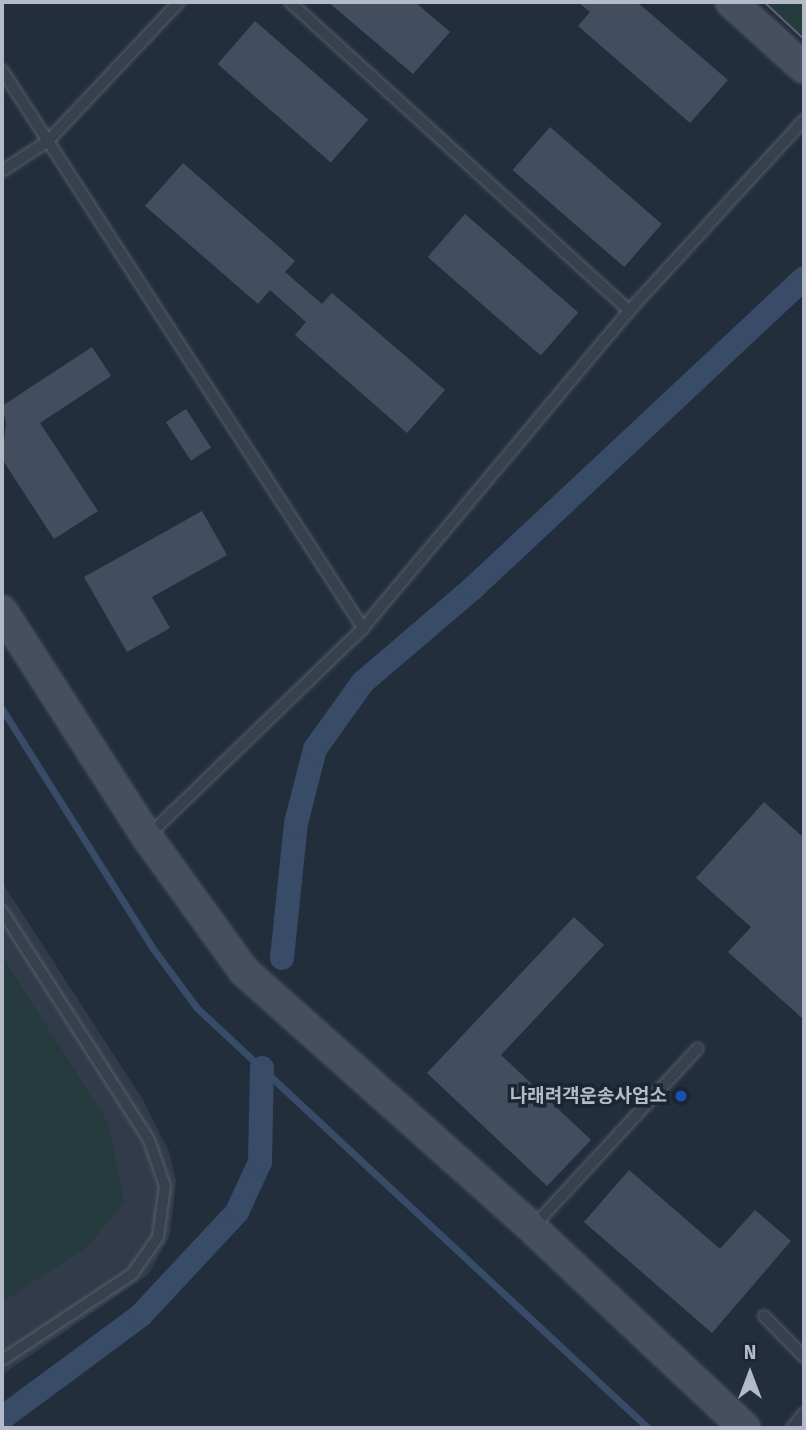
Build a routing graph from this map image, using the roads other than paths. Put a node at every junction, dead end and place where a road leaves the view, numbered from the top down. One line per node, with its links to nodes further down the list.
1 (179, 2): 7 (lane)
2 (290, 2): 9 (lane)
3 (731, 2): 4 (street)
4 (804, 68)
5 (2, 70): 7 (lane)
6 (804, 120): 9 (lane)
7 (48, 141): 8 (lane); 11 (lane)
8 (2, 171)
9 (629, 311): 11 (lane)
10 (2, 611): 12 (street)
11 (363, 628): 12 (lane)
12 (147, 837): 15 (street)
13 (2, 911): 18 (lane)
14 (698, 1048): 15 (lane)
15 (532, 1228): 20 (street)
16 (764, 1315): 17 (lane)
17 (804, 1357)
18 (2, 1360)
19 (804, 1413): 21 (lane)
20 (745, 1428)
21 (792, 1428)

